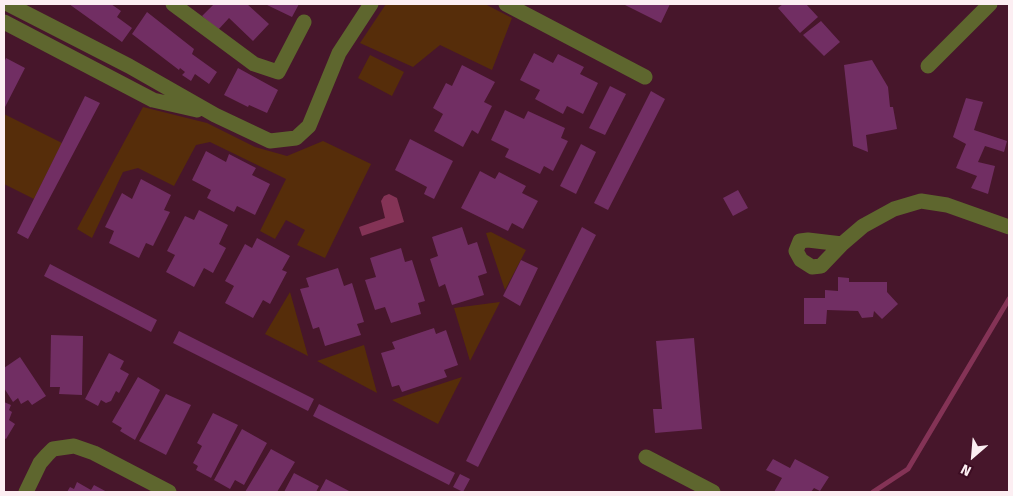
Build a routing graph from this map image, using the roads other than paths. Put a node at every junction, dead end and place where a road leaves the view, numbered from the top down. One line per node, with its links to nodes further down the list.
1 (8, 4): 10 (street)
2 (173, 4): 7 (street)
3 (371, 4): 10 (street)
4 (506, 4): 9 (street)
5 (990, 4): 8 (street)
6 (4, 22): 10 (street)
7 (304, 22)
8 (928, 66)
9 (645, 77)
10 (215, 115)
11 (1009, 227): 12 (street)
12 (842, 244)
13 (646, 457): 16 (street)
14 (26, 492): 15 (street)
15 (169, 492)
16 (713, 492)

